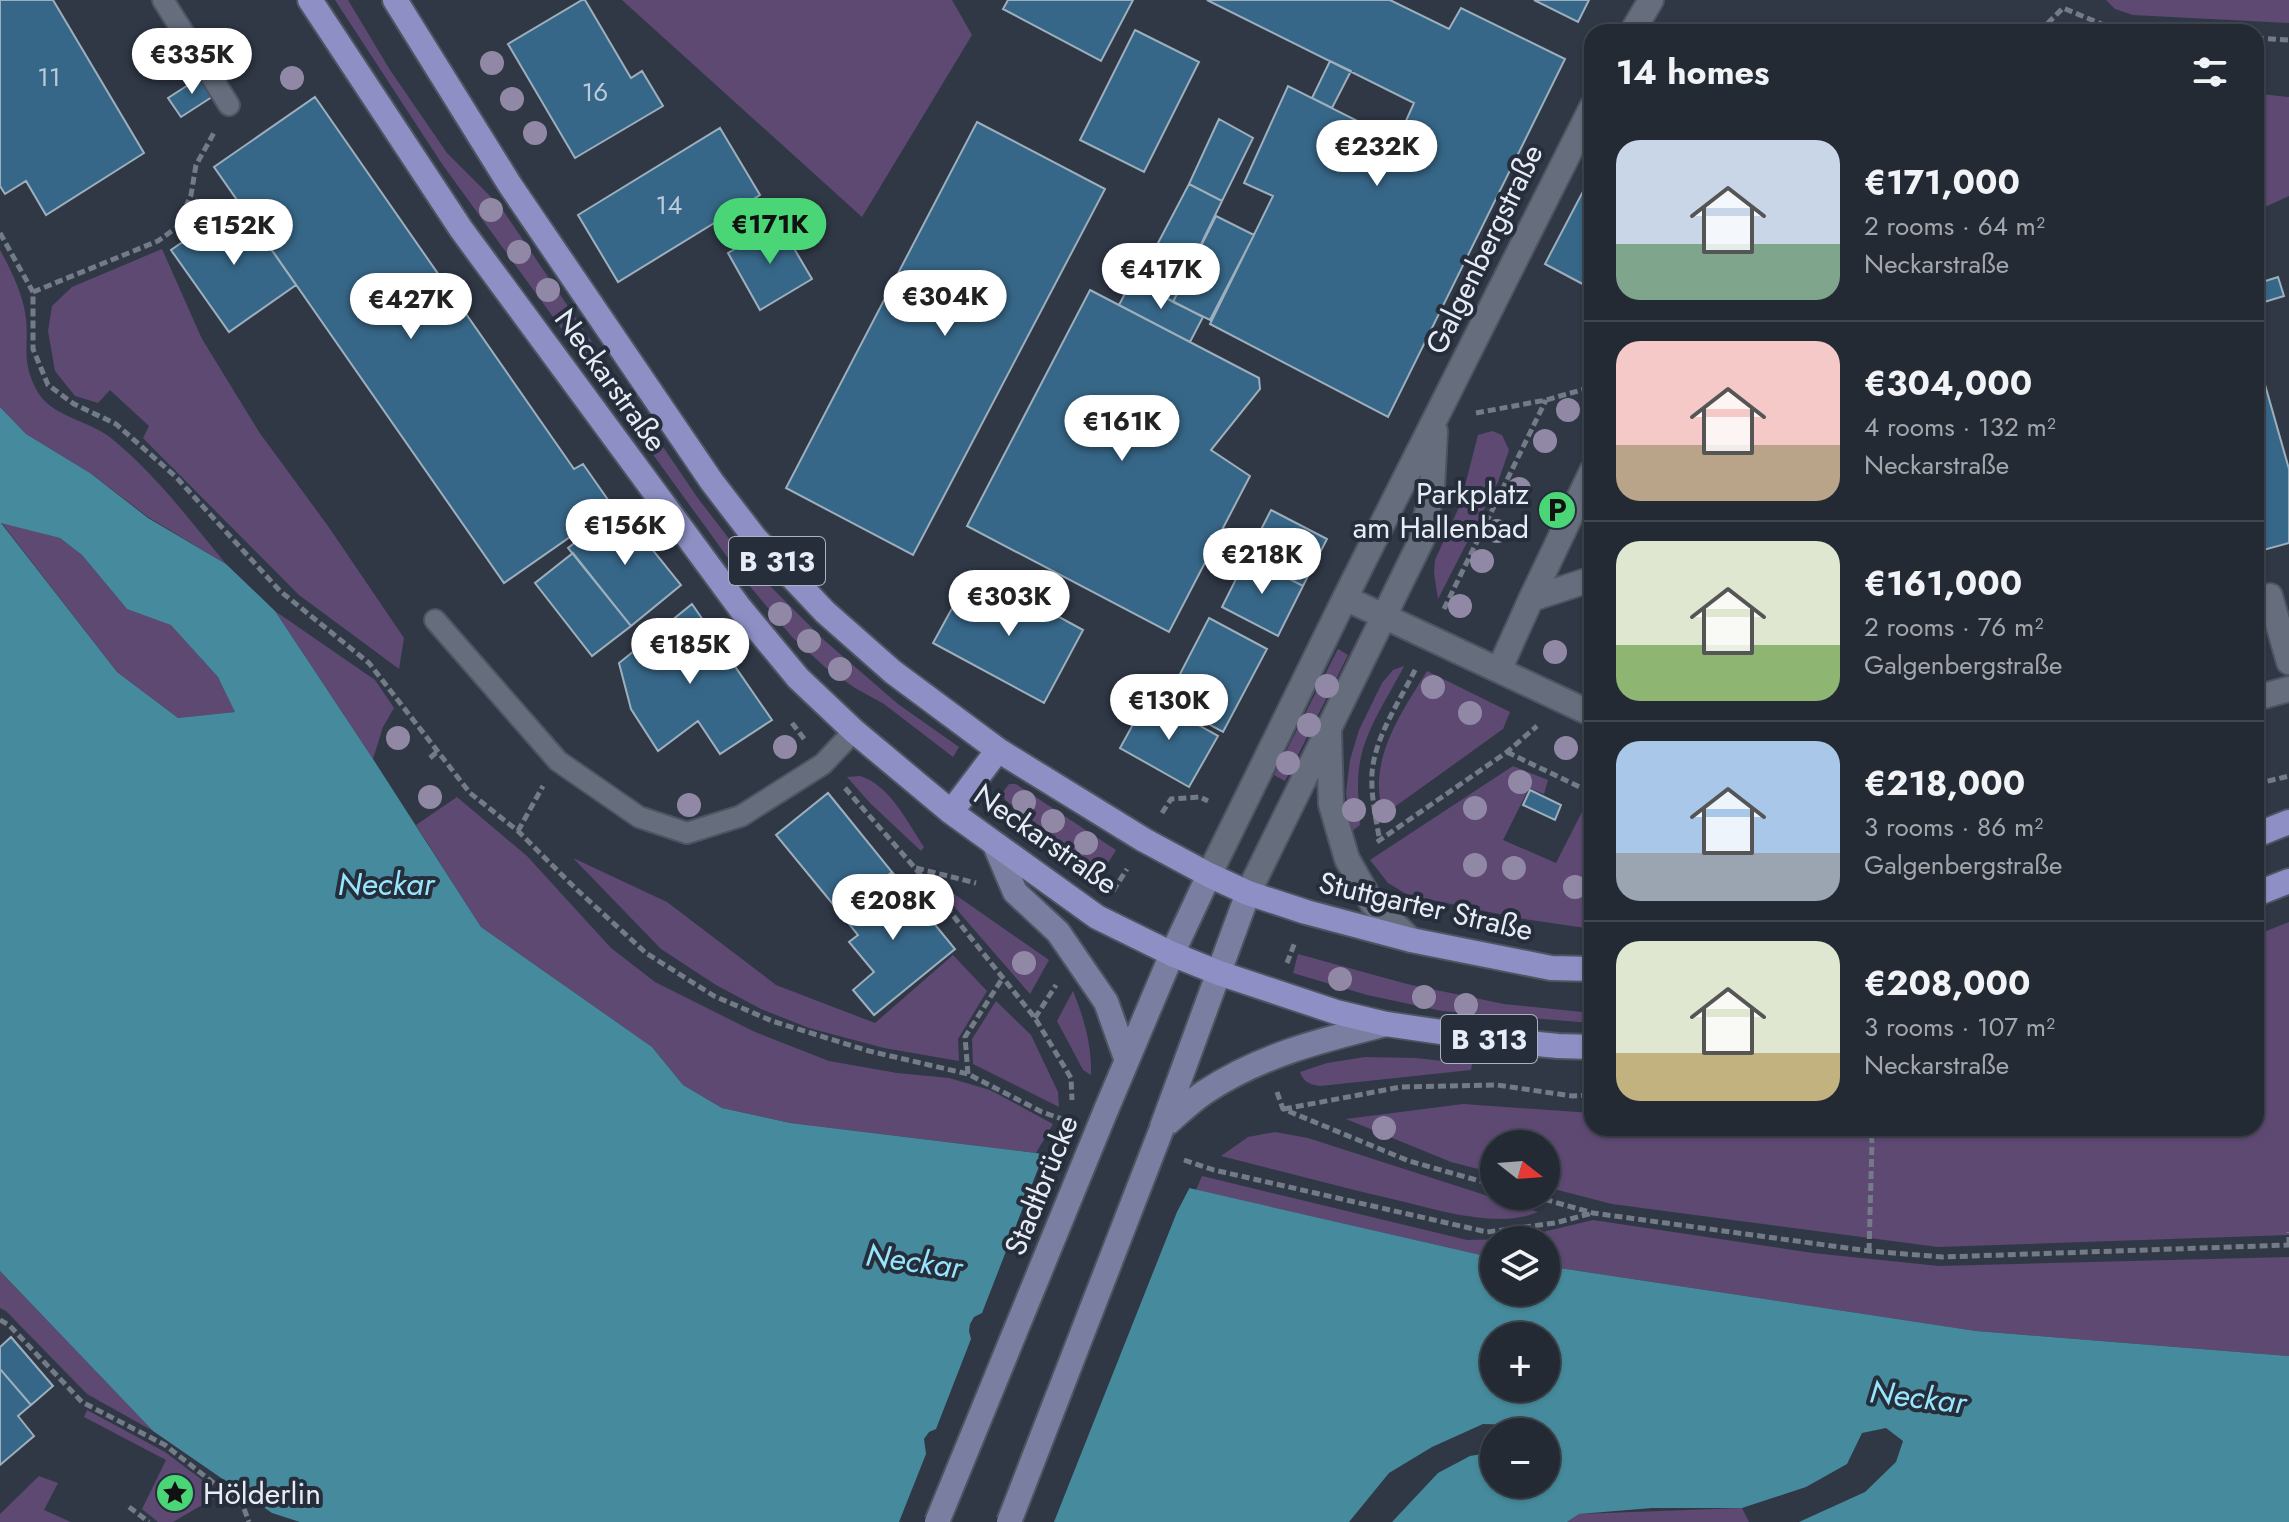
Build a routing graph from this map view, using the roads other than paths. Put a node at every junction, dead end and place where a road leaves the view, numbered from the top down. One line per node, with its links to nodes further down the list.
1 (163, 0): 6 (lane)
2 (310, 0): 22 (main road, Neckarstraße / B 313)
3 (395, 0): 23 (main road, Neckarstraße / B 313)
4 (1651, 0): 5 (street)
5 (1637, 24)
6 (229, 105)
7 (1584, 122): 8 (street, Galgenbergstraße)
8 (1435, 420): 11 (street, Galgenbergstraße); 14 (street, Galgenbergstraße)
9 (1584, 488): 13 (street)
10 (1584, 582): 13 (street)
11 (1345, 598): 14 (street); 28 (street, Galgenbergstraße)
12 (2264, 598): 16 (street)
13 (1531, 599): 17 (street)
14 (1384, 617): 17 (street); 21 (street, Galgenbergstraße)
15 (435, 620): 22 (lane)
16 (2289, 662)
17 (1499, 670): 20 (street)
18 (2289, 689): 19 (street)
19 (2264, 696)
20 (1584, 710)
21 (1329, 728): 31 (street, Galgenbergstraße); 32 (street, Galgenbergstraße)
22 (854, 731): 24 (main road, Neckarstraße / B 313)
23 (998, 750): 24 (main road); 28 (main road, Neckarstraße / B 313)
24 (951, 812): 27 (main road, Neckarstraße / B 313)
25 (2289, 822): 26 (main road)
26 (2264, 832)
27 (995, 845): 33 (main road, Neckarstraße / B 313); 38 (street)
28 (1209, 875): 31 (main road, B 313); 33 (street, Stadtbrücke)
29 (2289, 881): 30 (main road)
30 (2264, 891)
31 (1248, 893): 32 (main road, Stuttgarter Straße / B 313); 35 (street)
32 (1411, 940): 34 (main road, Stuttgarter Straße / B 313)
33 (1172, 954): 35 (main road, Neckarstraße / B 313); 38 (street, Stadtbrücke)
34 (1584, 969)
35 (1219, 973): 36 (main road, B 313); 39 (street)
36 (1386, 1024): 37 (main road, B 313); 39 (street)
37 (1584, 1047)
38 (1126, 1058): 40 (street, Stadtbrücke, bridge)
39 (1162, 1128): 41 (street, bridge)
40 (937, 1522)
41 (1009, 1522)

